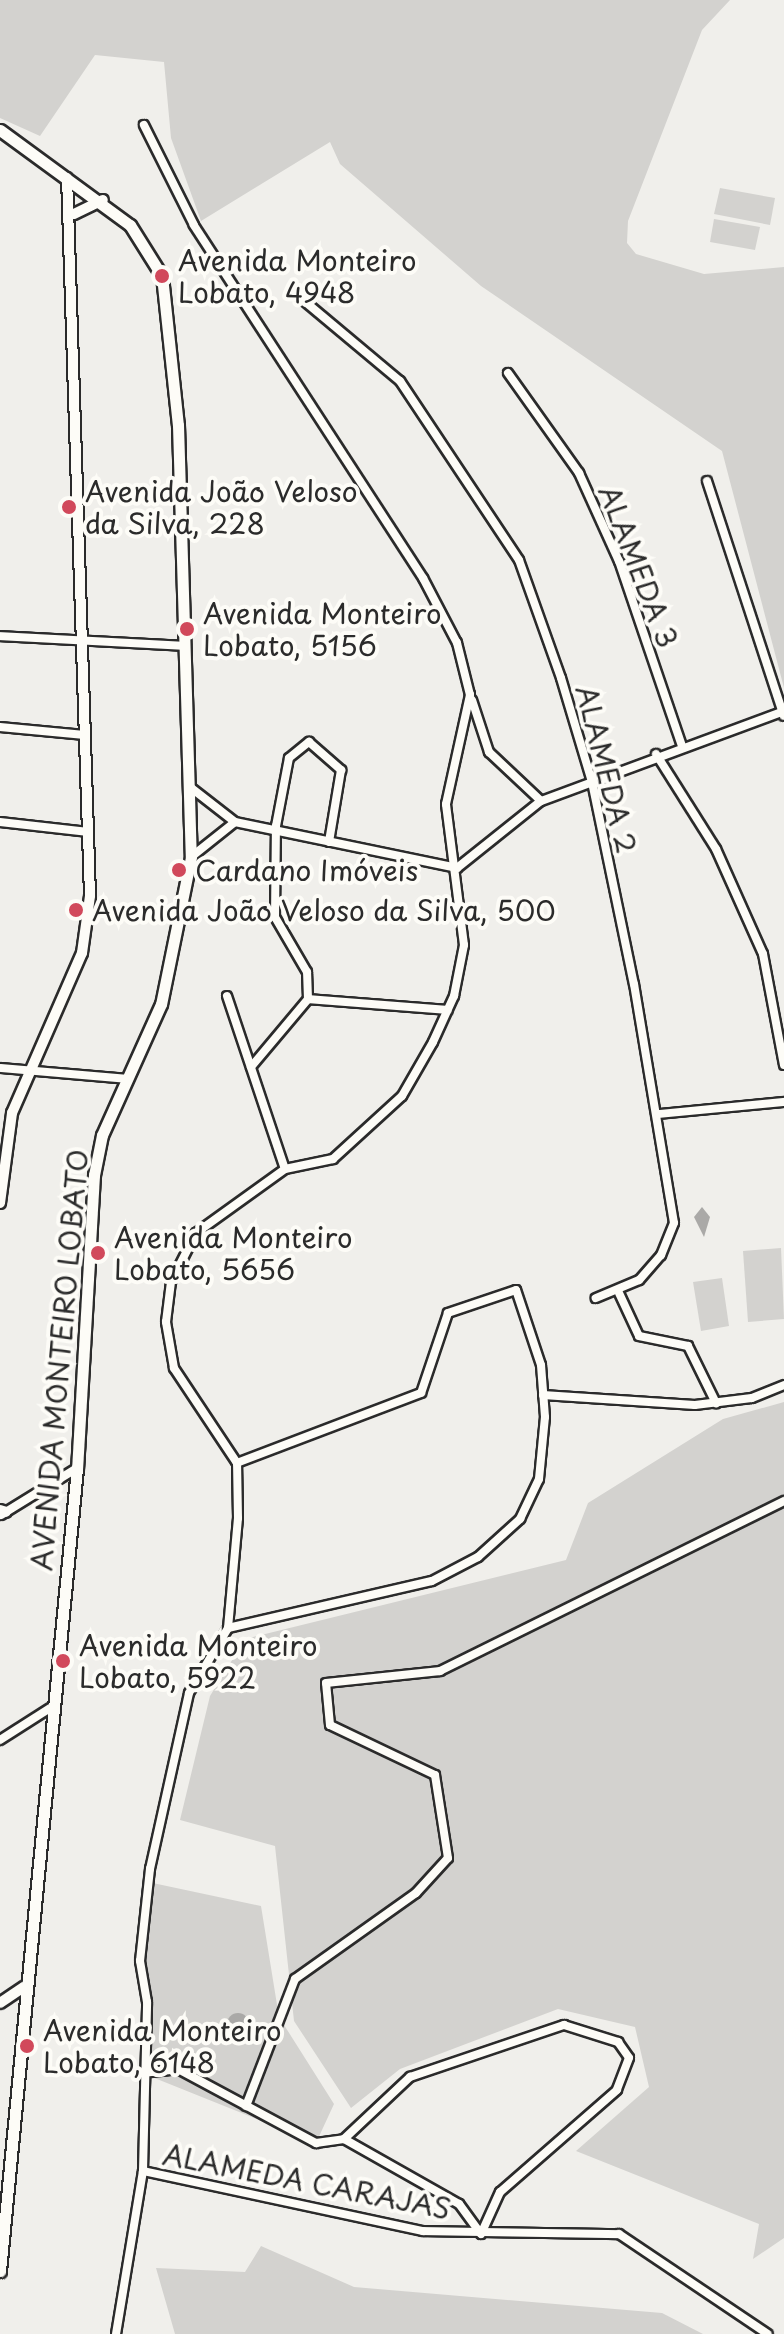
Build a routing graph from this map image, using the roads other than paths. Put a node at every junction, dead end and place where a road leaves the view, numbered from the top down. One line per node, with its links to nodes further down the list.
1 (144, 125): 12 (street)
2 (0, 130): 3 (main road, AVENIDA MONTEIRO LOBATO)
3 (64, 171): 4 (main road, AVENIDA MONTEIRO LOBATO); 5 (street)
4 (103, 200): 5 (street); 11 (main road, AVENIDA MONTEIRO LOBATO)
5 (74, 214): 10 (street)
6 (297, 295): 18 (street, ALAMEDA 2)
7 (508, 373): 16 (street, ALAMEDA 3)
8 (707, 481): 13 (street)
9 (0, 636): 10 (street)
10 (84, 643): 11 (street); 15 (street)
11 (183, 646): 19 (main road, AVENIDA MONTEIRO LOBATO)
12 (470, 695): 20 (street); 27 (street)
13 (784, 713): 16 (street)
14 (0, 727): 15 (street)
15 (85, 735): 24 (street)
16 (682, 746): 17 (street)
17 (656, 754): 18 (street); 31 (street)
18 (592, 782): 20 (street); 37 (street, ALAMEDA 2)
19 (190, 787): 21 (street); 26 (main road, AVENIDA MONTEIRO LOBATO)
20 (541, 801): 27 (street)
21 (235, 822): 23 (street); 26 (street)
22 (0, 824): 24 (street)
23 (276, 826): 25 (street); 25 (street); 29 (street)
24 (88, 832): 34 (street)
25 (329, 842): 27 (street)
26 (191, 857): 35 (main road, AVENIDA MONTEIRO LOBATO)
27 (457, 868): 30 (street)
28 (227, 996): 32 (street)
29 (308, 999): 30 (street); 32 (street)
30 (448, 1010): 38 (street)
31 (784, 1065)
32 (251, 1067): 38 (street)
33 (0, 1068): 34 (street)
34 (27, 1071): 35 (street); 39 (street)
35 (128, 1079): 46 (main road, AVENIDA MONTEIRO LOBATO)
36 (784, 1102): 37 (street)
37 (659, 1114): 40 (street, ALAMEDA 2)
38 (285, 1169): 45 (street)
39 (0, 1203)
40 (619, 1293): 41 (street); 44 (street)
41 (596, 1298)
42 (783, 1383): 44 (street)
43 (543, 1395): 44 (street); 45 (street); 49 (street)
44 (716, 1403)
45 (237, 1463): 49 (street)
46 (77, 1468): 48 (street); 50 (main road, AVENIDA MONTEIRO LOBATO)
47 (784, 1501): 55 (street)
48 (2, 1512)
49 (228, 1628): 54 (street)
50 (50, 1708): 51 (street); 52 (main road, AVENIDA MONTEIRO LOBATO)
51 (0, 1740)
52 (24, 1987): 53 (street); 58 (main road, AVENIDA MONTEIRO LOBATO)
53 (0, 2003)
54 (142, 2073): 55 (street); 57 (street)
55 (246, 2106): 56 (street)
56 (344, 2139): 59 (street); 59 (street)
57 (143, 2171): 59 (street, ALAMEDA CARAJAS); 61 (street)
58 (4, 2182): 60 (main road, AVENIDA MONTEIRO LOBATO)
59 (481, 2234): 62 (street, ALAMEDA CARAJAS)
60 (0, 2271)
61 (116, 2334)
62 (768, 2334)

